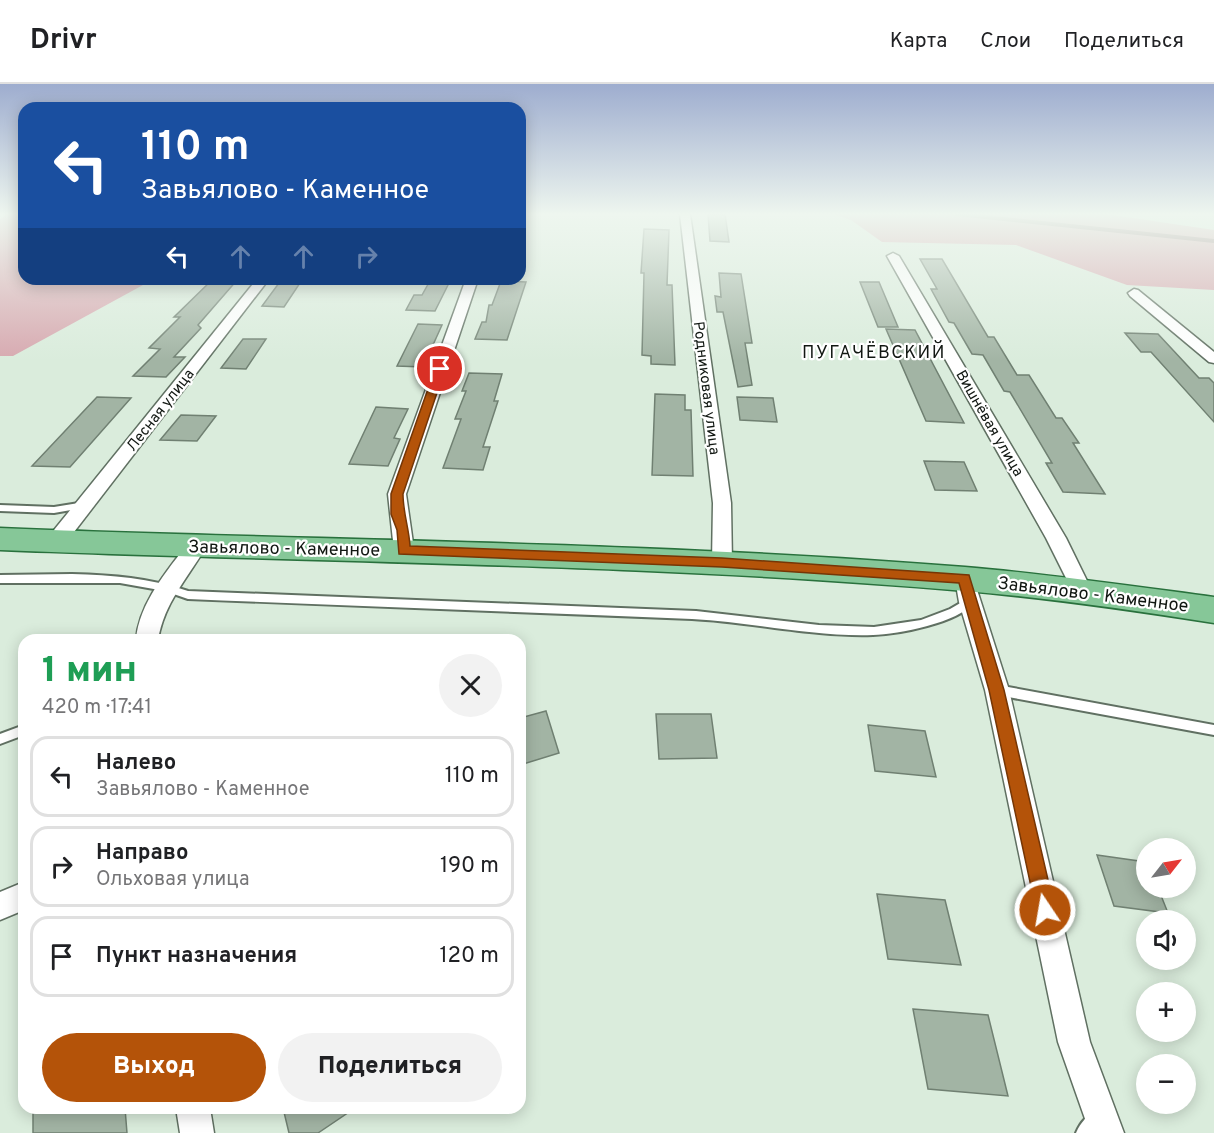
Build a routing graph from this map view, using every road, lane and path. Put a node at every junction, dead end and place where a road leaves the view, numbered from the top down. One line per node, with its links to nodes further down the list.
1 (691, 263): 13 (street, Родниковая улица)
2 (897, 263): 17 (street, Вишнёвая улица)
3 (258, 285): 7 (street, Лесная улица)
4 (470, 285): 12 (street)
5 (1134, 293): 6 (street)
6 (1214, 360)
7 (85, 504): 8 (lane); 10 (street, Лесная улица)
8 (0, 508)
9 (0, 538): 10 (main road, Завьялово - Каменное)
10 (57, 540): 11 (main road, Завьялово - Каменное)
11 (196, 547): 12 (main road, Завьялово - Каменное); 15 (street)
12 (404, 550): 13 (main road, Завьялово - Каменное)
13 (722, 563): 16 (main road, Завьялово - Каменное)
14 (0, 579): 15 (lane)
15 (167, 586): 16 (lane); 19 (street)
16 (967, 590): 17 (main road, Завьялово - Каменное); 20 (street)
17 (1082, 591): 18 (main road, Завьялово - Каменное)
18 (1214, 610)
19 (147, 634)
20 (997, 690): 21 (lane); 27 (street)
21 (1214, 730)
22 (18, 732): 23 (lane)
23 (0, 739)
24 (18, 898): 25 (street)
25 (0, 906)
26 (194, 1114): 28 (street)
27 (1097, 1128)
28 (197, 1133)

